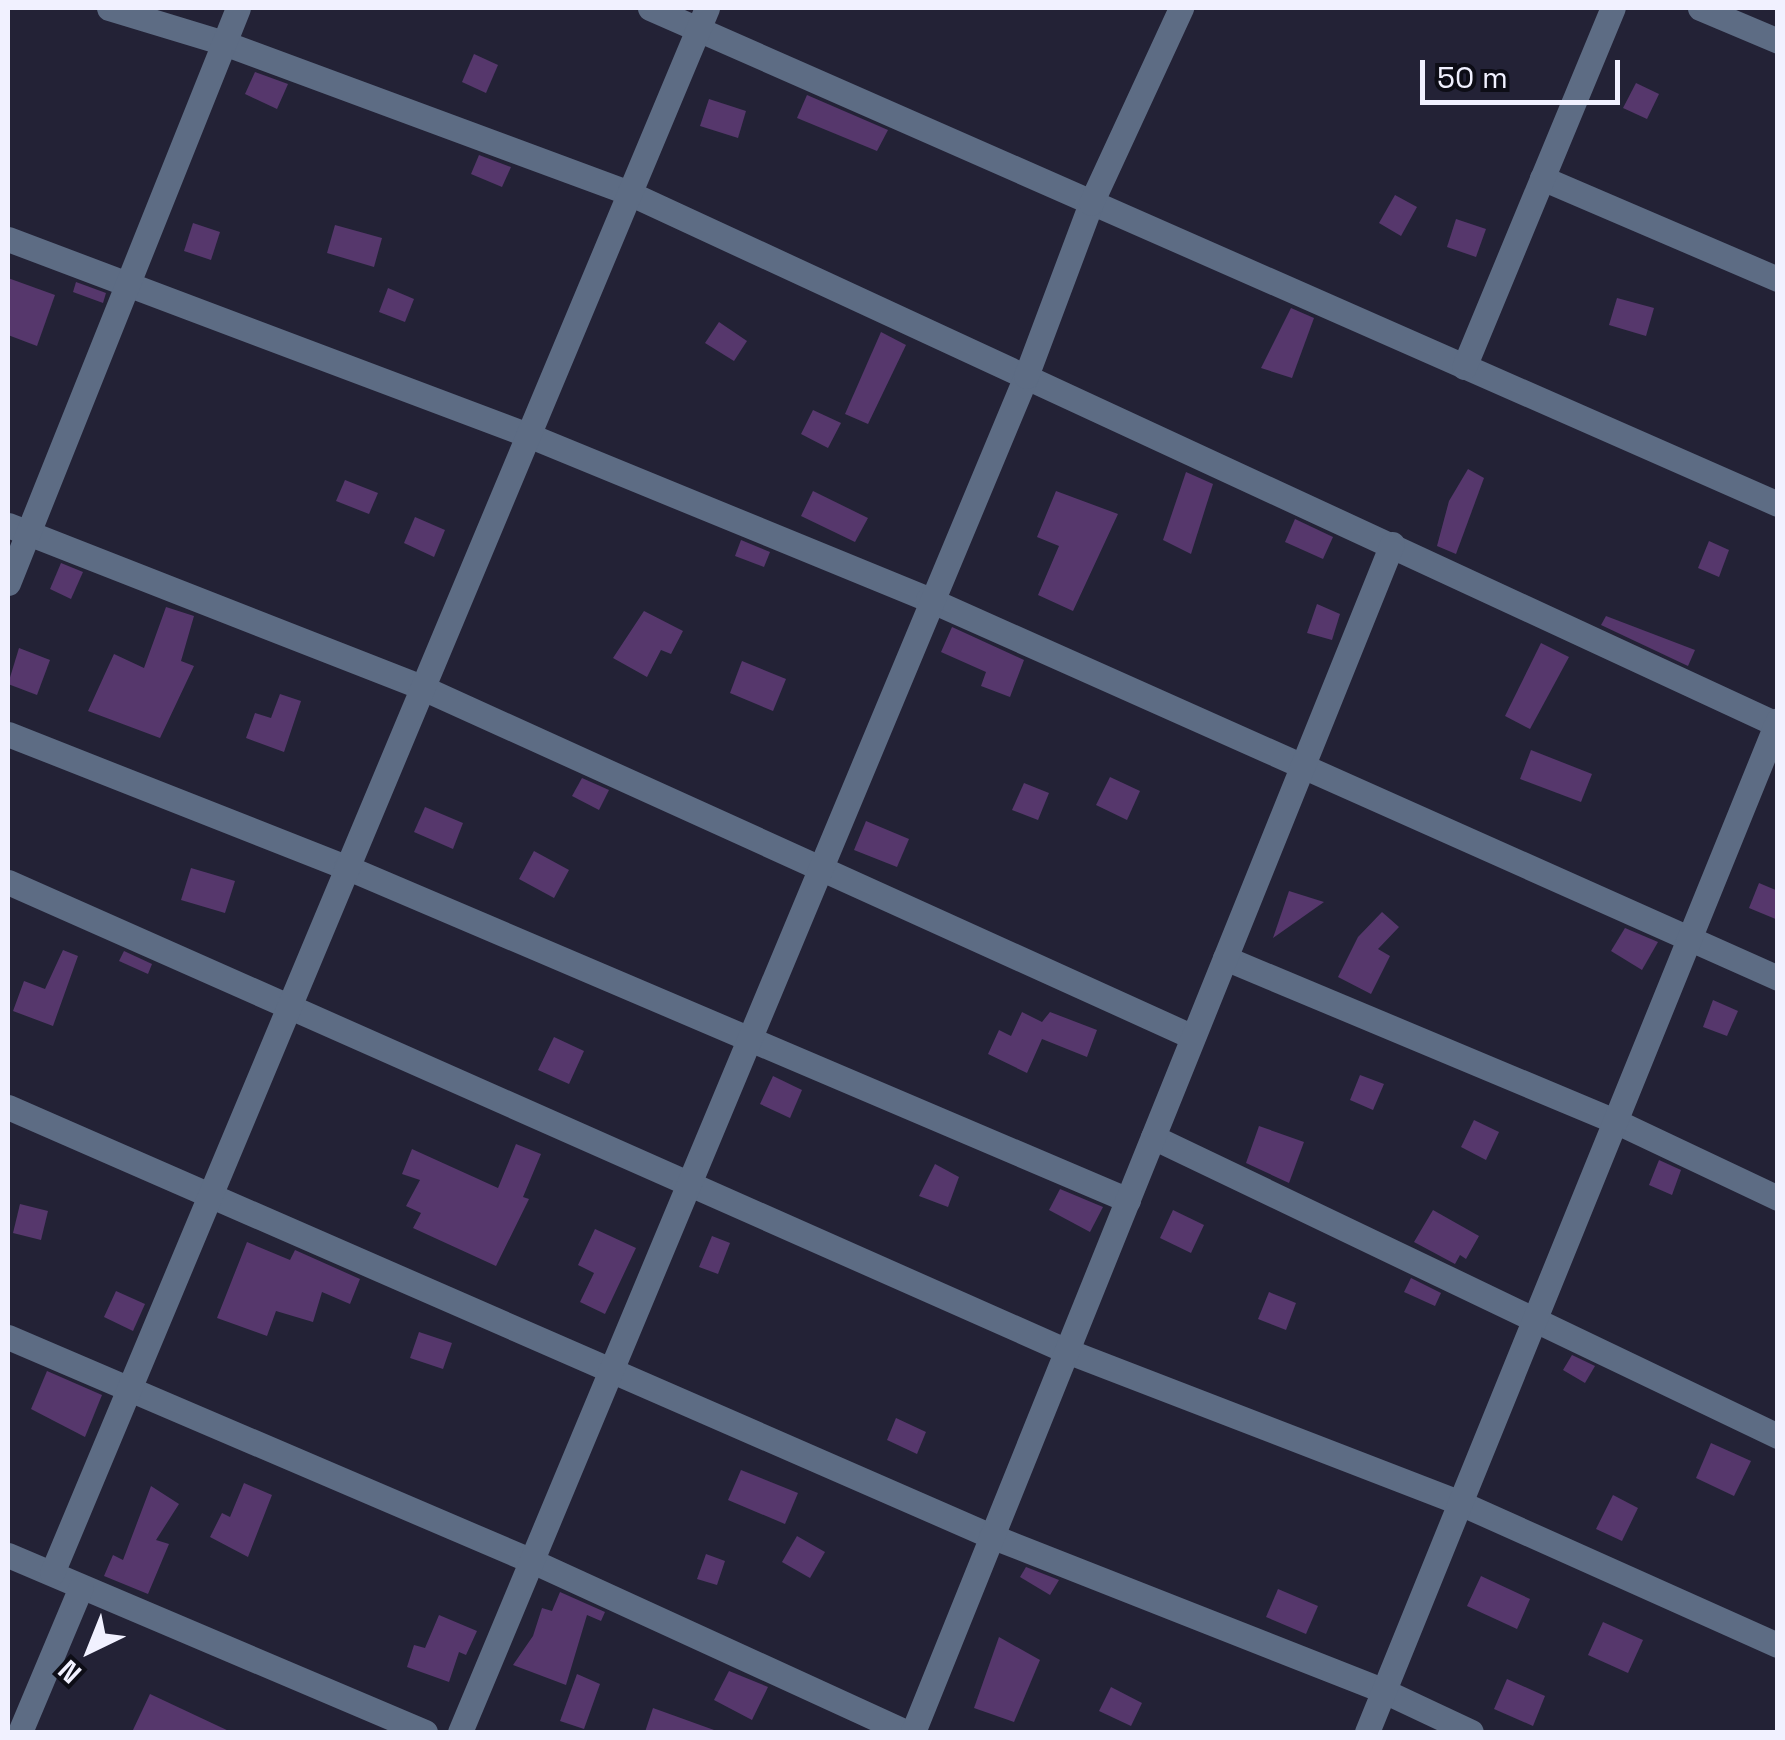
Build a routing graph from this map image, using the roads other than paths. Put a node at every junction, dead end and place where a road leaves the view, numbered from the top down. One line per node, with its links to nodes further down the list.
1 (110, 8): 9 (street)
2 (238, 8): 9 (street)
3 (650, 8): 7 (street)
4 (1181, 8): 12 (street)
5 (1613, 8): 10 (street)
6 (1700, 8): 8 (street)
7 (703, 18): 11 (street); 12 (street)
8 (1778, 41)
9 (224, 43): 11 (street); 15 (street)
10 (1542, 178): 14 (street); 16 (street)
11 (630, 193): 17 (street); 18 (street)
12 (1091, 202): 16 (street); 17 (street)
13 (8, 240): 15 (street)
14 (1778, 279)
15 (128, 281): 18 (street); 20 (street)
16 (1464, 367): 19 (street)
17 (1026, 376): 21 (street); 23 (street)
18 (528, 435): 23 (street); 24 (street)
19 (1778, 504)
20 (17, 528): 22 (street); 24 (street)
21 (1392, 544): 25 (street); 27 (street)
22 (8, 583)
23 (928, 598): 27 (street); 29 (street)
24 (423, 688): 28 (street); 29 (street)
25 (1777, 723): 31 (street)
26 (8, 734): 28 (street)
27 (1303, 766): 31 (street); 32 (street)
28 (346, 867): 34 (street); 35 (street)
29 (818, 868): 35 (street); 36 (street)
30 (8, 882): 34 (street)
31 (1689, 939): 33 (street); 38 (street)
32 (1225, 958): 36 (street); 38 (street)
33 (1778, 978)
34 (290, 1005): 40 (street); 41 (street)
35 (751, 1036): 40 (street); 43 (street)
36 (1194, 1037): 39 (street)
37 (8, 1107): 41 (street)
38 (1615, 1121): 42 (street); 44 (street)
39 (1153, 1137): 43 (street); 44 (street)
40 (685, 1184): 46 (street); 47 (street)
41 (211, 1195): 47 (street); 48 (street)
42 (1778, 1198)
43 (1128, 1200): 46 (street)
44 (1535, 1320): 49 (street); 50 (street)
45 (8, 1337): 48 (street)
46 (1067, 1352): 50 (street); 51 (street)
47 (608, 1372): 51 (street); 53 (street)
48 (130, 1388): 53 (street); 54 (street)
49 (1778, 1436)
50 (1460, 1503): 56 (street); 57 (street)
51 (991, 1536): 57 (street); 61 (street)
52 (8, 1554): 54 (street)
53 (532, 1560): 60 (street); 61 (street)
54 (52, 1573): 55 (street)
55 (81, 1588): 58 (street); 59 (street)
56 (1778, 1645)
57 (1384, 1691): 62 (street); 63 (street)
58 (20, 1732)
59 (426, 1732)
60 (460, 1732)
61 (909, 1732)
62 (1367, 1732)
63 (1471, 1732)

